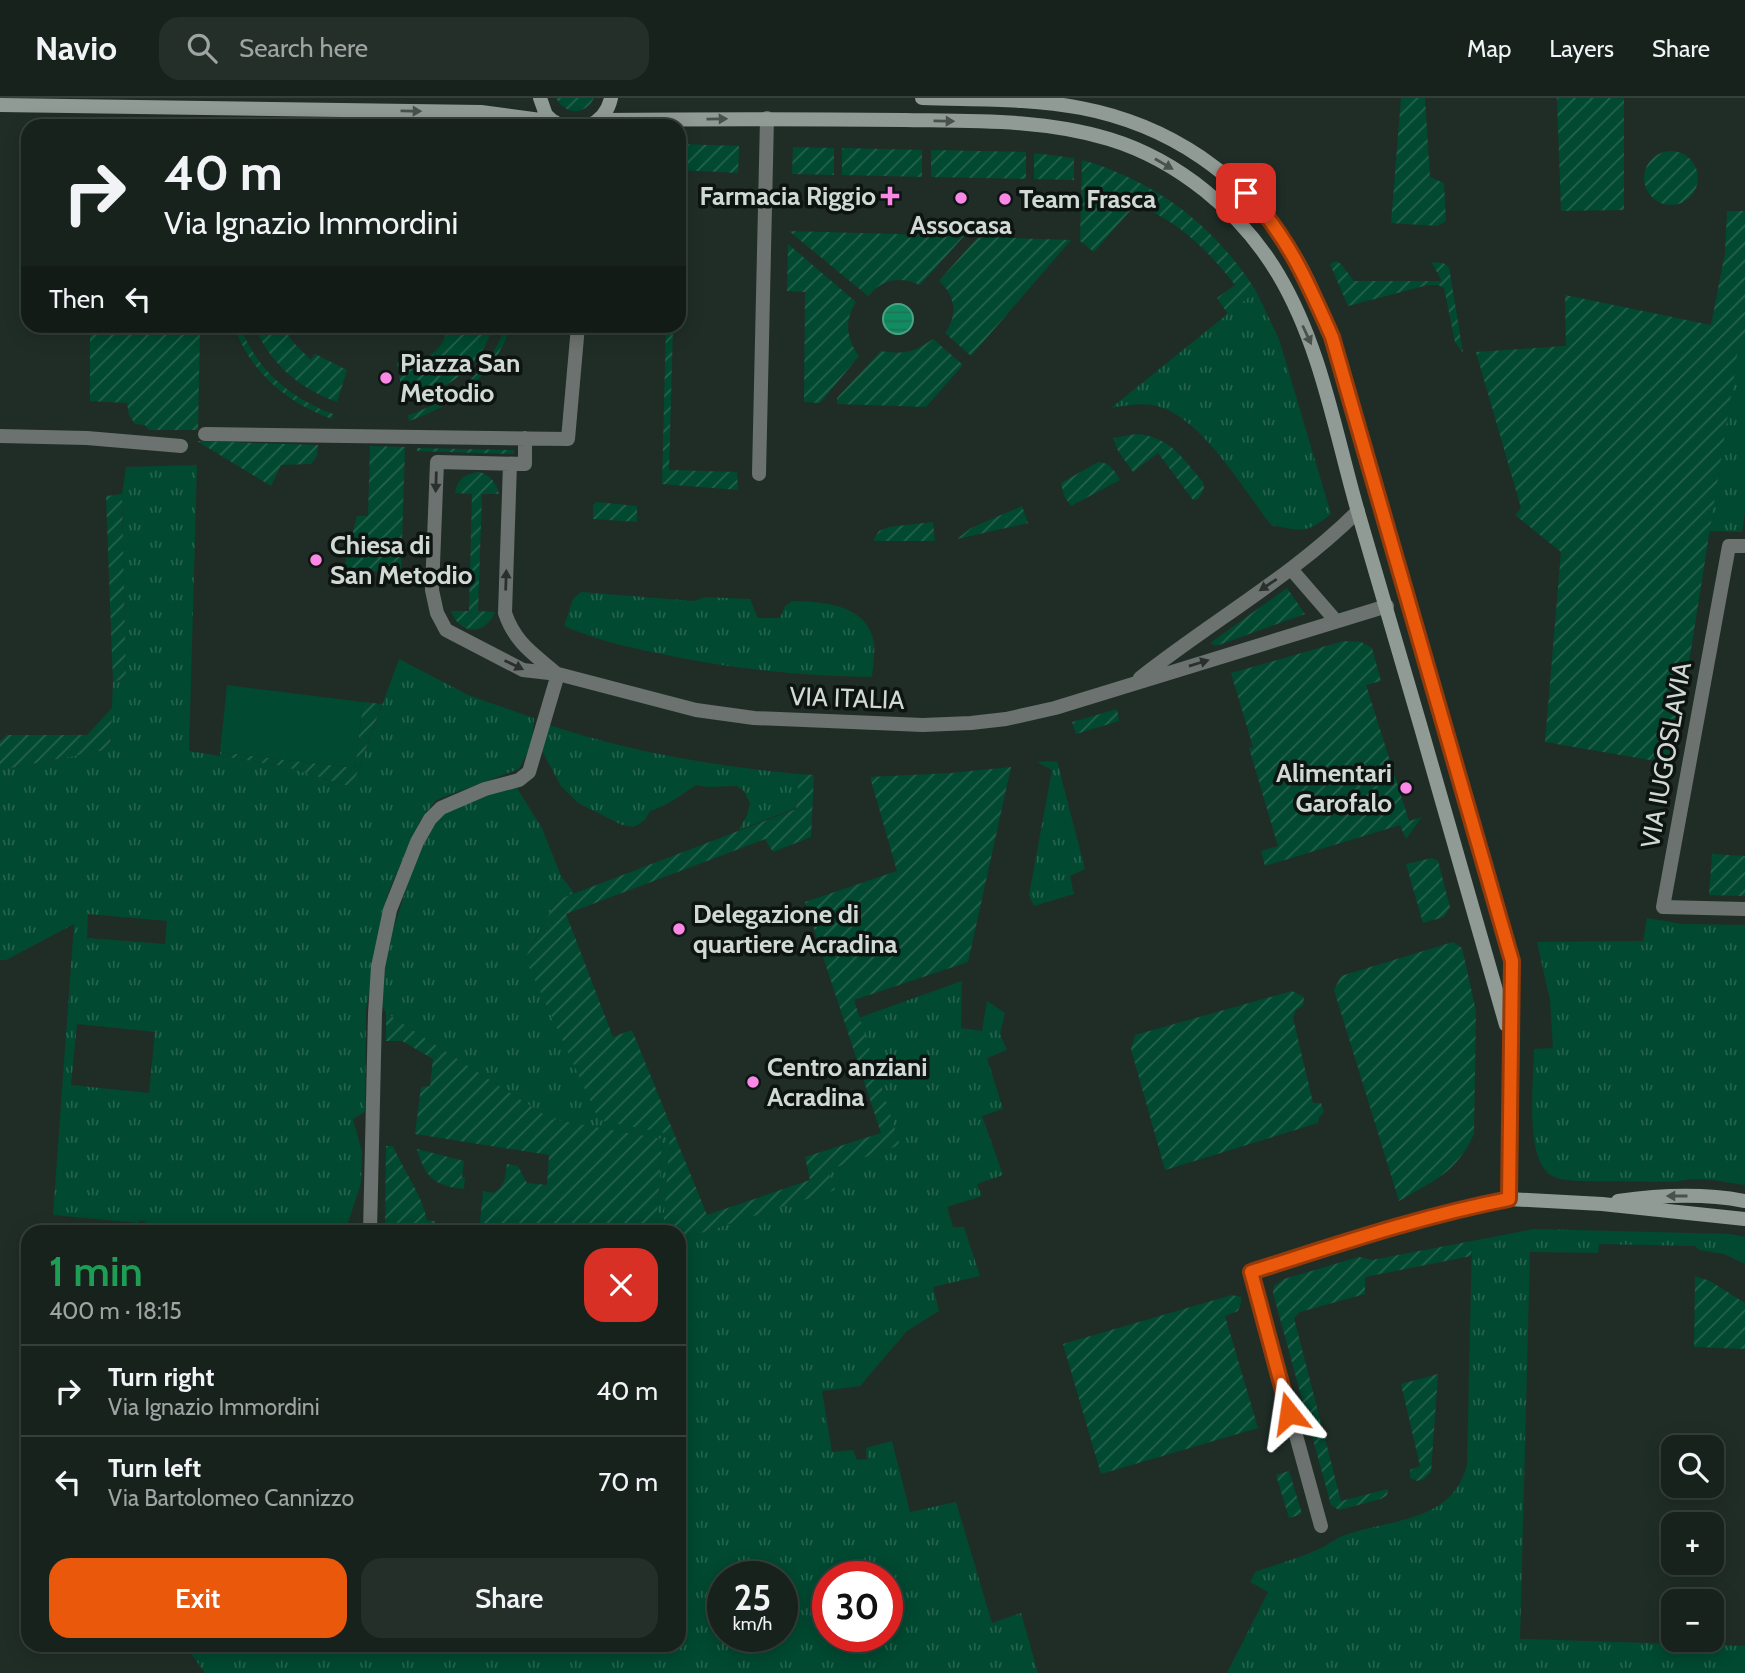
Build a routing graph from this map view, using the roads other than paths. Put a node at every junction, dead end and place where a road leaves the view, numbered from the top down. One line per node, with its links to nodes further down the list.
1 (540, 98): 7 (street)
2 (611, 98): 8 (street)
3 (922, 98): 25 (street)
4 (0, 105): 6 (street, one-way to 6)
5 (767, 118): 9 (street, one-way to 5); 16 (street); 17 (street, one-way to 17)
6 (529, 119)
7 (552, 119)
8 (598, 119)
9 (686, 121)
10 (577, 333): 13 (street)
11 (205, 433): 13 (street)
12 (0, 436): 14 (street)
13 (525, 439): 15 (street)
14 (181, 446)
15 (510, 464): 22 (street, one-way to 15); 22 (street, VIA ITALIA, one-way to 22)
16 (759, 474)
17 (1358, 511): 19 (street); 20 (street)
18 (1745, 546): 24 (street, VIA IUGOSLAVIA)
19 (1291, 569): 21 (street); 23 (street, one-way to 23)
20 (1387, 606): 21 (street, VIA ITALIA); 25 (street)
21 (1336, 621): 23 (street, VIA ITALIA, one-way to 21)
22 (558, 674): 23 (street, VIA ITALIA); 30 (street)
23 (1134, 684)
24 (1745, 909)
25 (1509, 1038): 26 (street)
26 (1509, 1199): 28 (street); 31 (street)
27 (1745, 1200): 28 (street, one-way to 28)
28 (1602, 1204): 29 (street)
29 (1745, 1219)
30 (370, 1225)
31 (1321, 1526)

